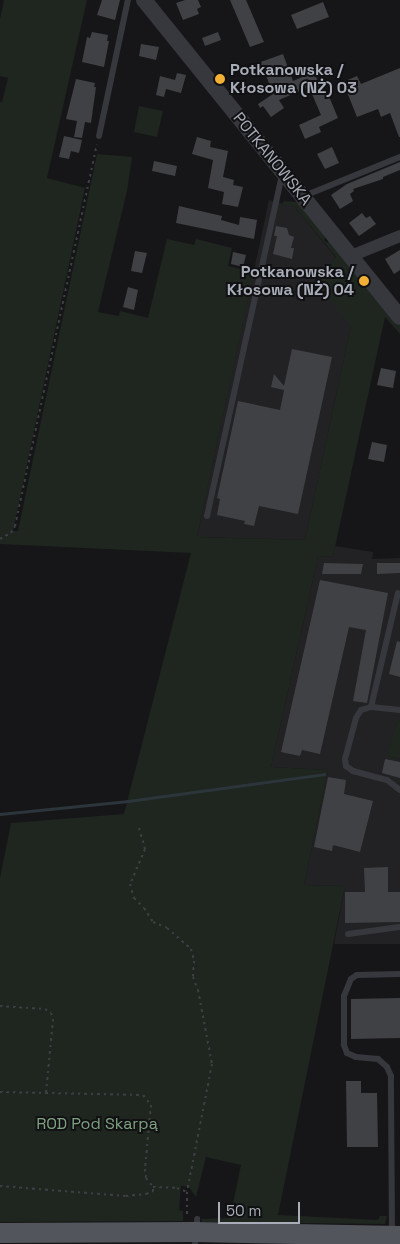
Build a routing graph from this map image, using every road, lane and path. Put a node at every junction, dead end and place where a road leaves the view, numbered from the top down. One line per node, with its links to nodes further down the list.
1 (128, 0): 3 (lane)
2 (144, 0): 5 (street, POTKANOWSKA)
3 (99, 136): 11 (path)
4 (400, 157): 6 (lane)
5 (283, 172): 6 (street, POTKANOWSKA); 10 (lane)
6 (302, 196): 8 (street, POTKANOWSKA)
7 (400, 236): 8 (street)
8 (351, 256): 9 (street, POTKANOWSKA)
9 (400, 317)
10 (207, 516)
11 (0, 539)
12 (398, 593): 13 (lane)
13 (371, 707): 14 (lane); 15 (lane)
14 (400, 710)
15 (400, 790)
16 (139, 828): 25 (path)
17 (400, 928): 18 (lane)
18 (348, 934)
19 (400, 974): 28 (lane)
20 (0, 1006): 22 (path)
21 (0, 1092): 22 (path)
22 (46, 1093): 24 (path)
23 (0, 1186): 24 (path)
24 (154, 1187): 25 (path)
25 (187, 1192): 26 (path)
26 (197, 1232): 27 (main road); 28 (main road); 29 (main road)
27 (0, 1233)
28 (395, 1238)
29 (112, 1244)

